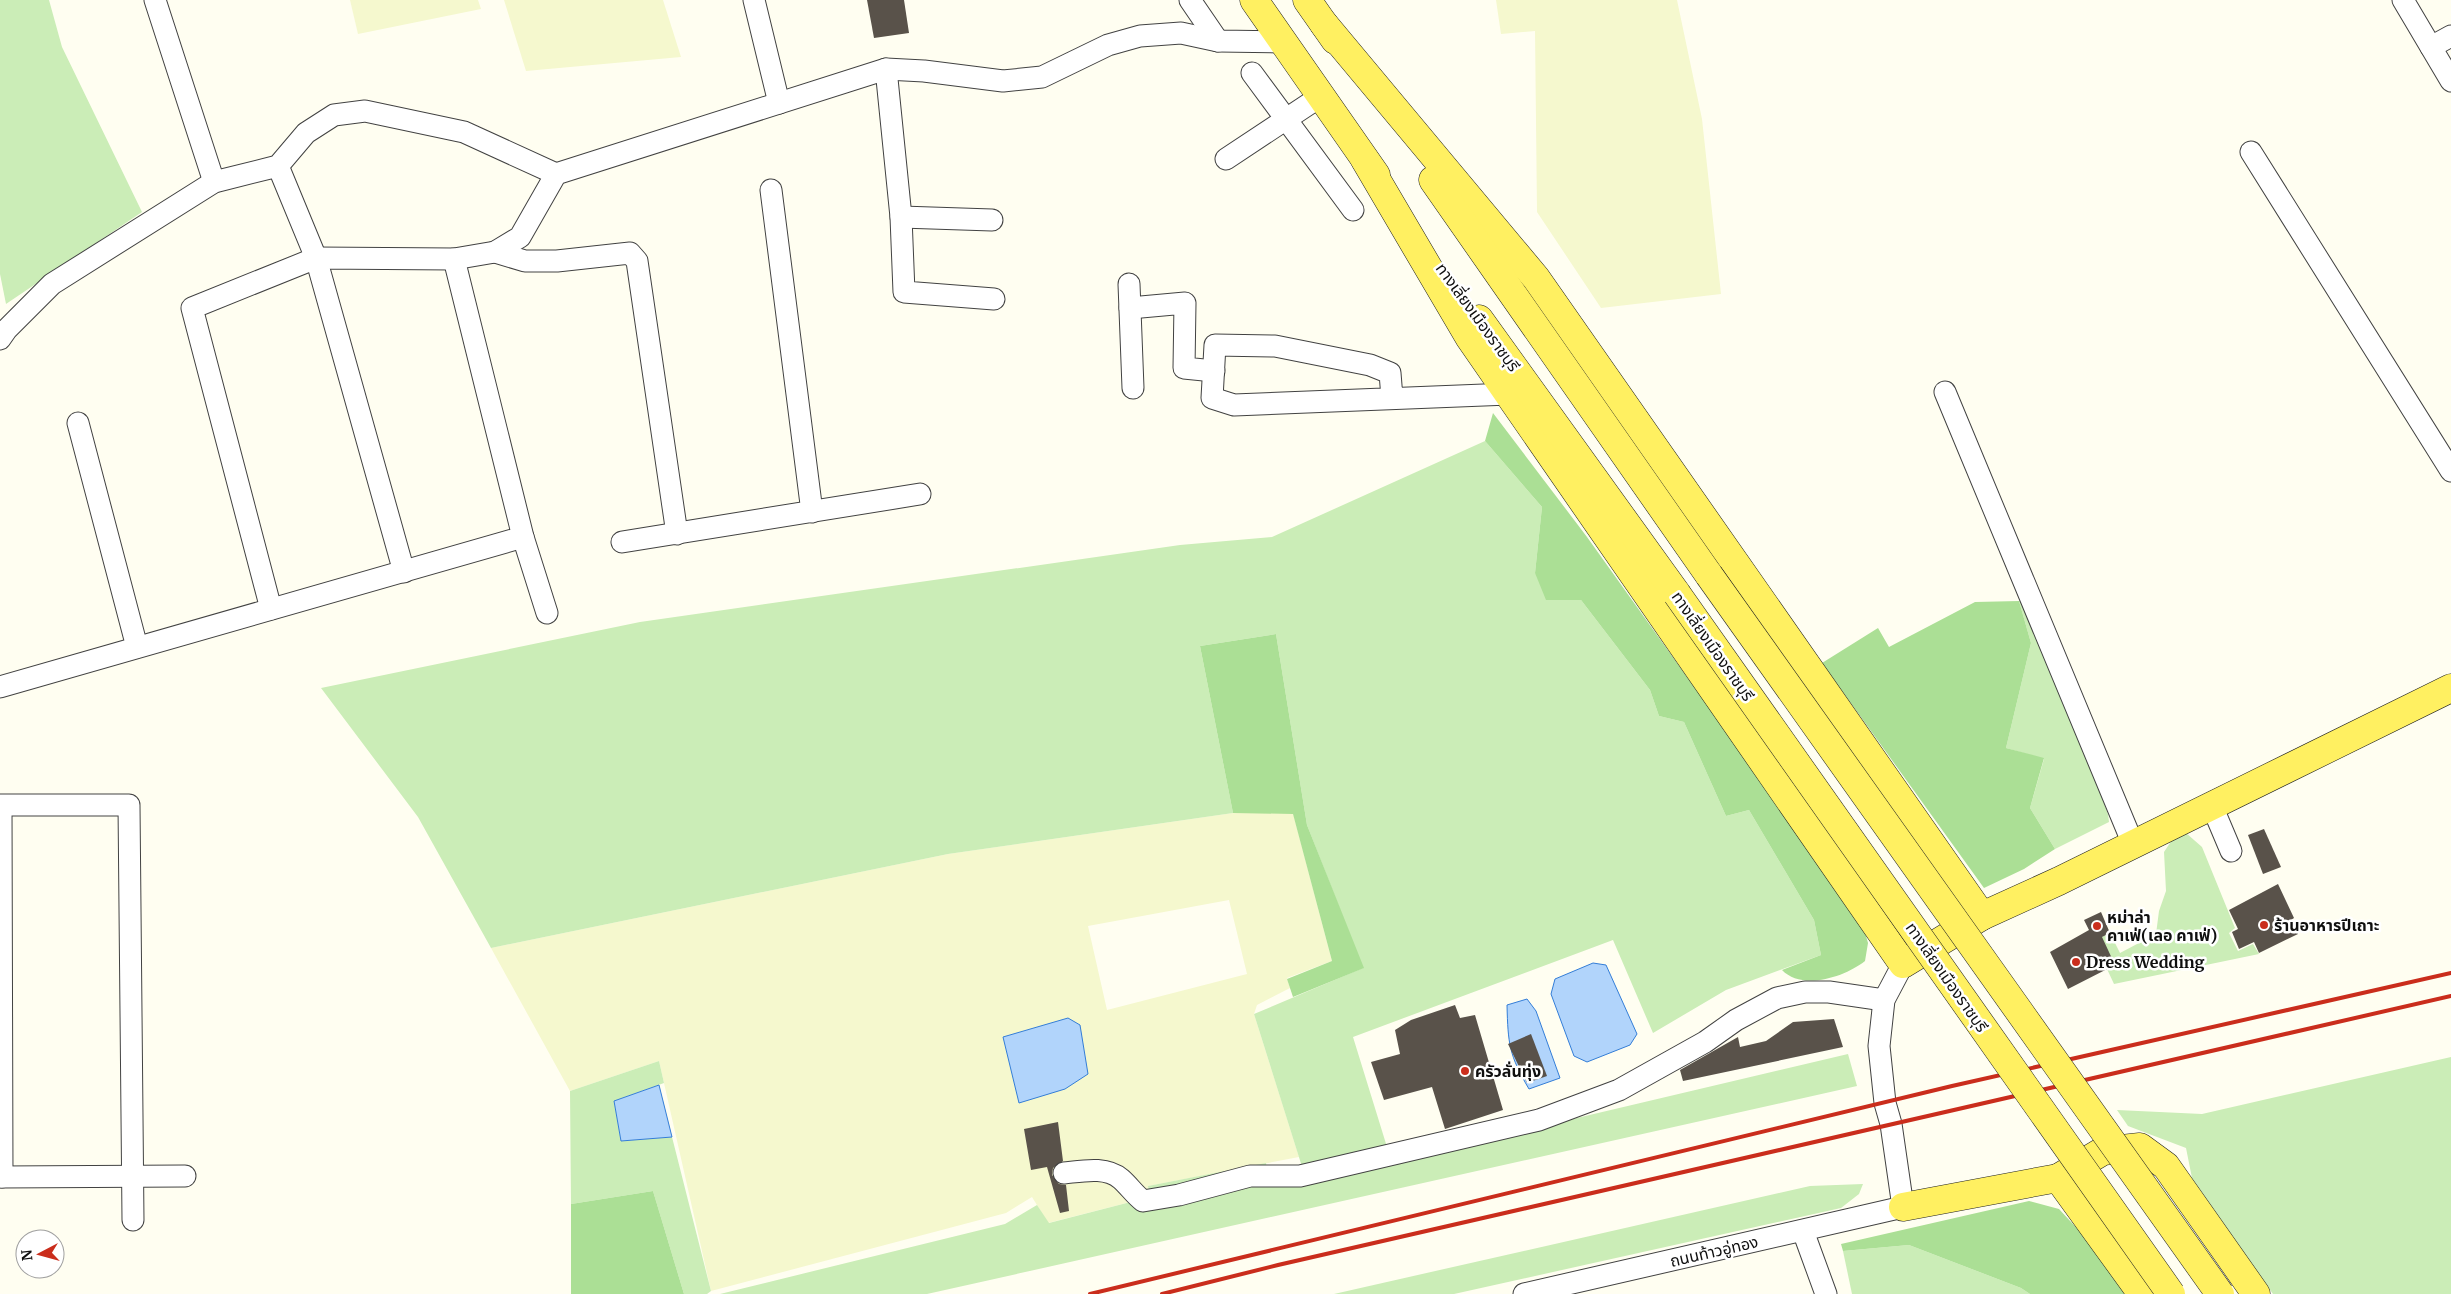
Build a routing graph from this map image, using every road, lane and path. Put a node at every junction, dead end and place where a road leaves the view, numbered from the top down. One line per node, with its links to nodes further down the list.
1 (156, 0): 23 (street)
2 (754, 0): 16 (street)
3 (1190, 0): 9 (street)
4 (1254, 0): 10 (main road, ทางเลี่ยงเมืองราชบุรี)
5 (1307, 0): 7 (main road)
6 (2403, 0): 11 (street)
7 (1324, 24): 56 (main road); 71 (main road, bridge)
8 (2451, 36): 11 (street)
9 (1218, 41): 10 (street); 12 (street)
10 (1283, 42): 15 (main road, ทางเลี่ยงเมืองราชบุรี)
11 (2431, 47): 14 (street)
12 (886, 70): 16 (street); 26 (street)
13 (1252, 74): 17 (street)
14 (2451, 81)
15 (1321, 96): 17 (street); 20 (main road, ทางเลี่ยงเมืองราชบุรี)
16 (779, 103): 22 (street)
17 (1286, 119): 19 (street); 25 (street)
18 (2251, 152): 41 (street)
19 (1226, 159)
20 (1365, 160): 38 (main road); 70 (main road, ทางเลี่ยงเมืองราชบุรี, bridge)
21 (278, 166): 22 (street); 23 (street); 29 (street)
22 (556, 174): 28 (street)
23 (214, 182): 34 (street)
24 (771, 190): 43 (street)
25 (1353, 210)
26 (901, 217): 27 (street); 32 (street)
27 (992, 220)
28 (495, 252): 30 (street); 44 (street)
29 (316, 258): 30 (street); 47 (street); 48 (street)
30 (454, 259): 45 (street)
31 (1129, 284): 33 (street)
32 (994, 299)
33 (1130, 308): 35 (street); 36 (street)
34 (0, 339)
35 (1214, 371): 39 (street); 39 (street)
36 (1133, 388)
37 (1945, 392): 54 (street)
38 (1508, 394): 39 (street); 57 (main road)
39 (1392, 398)
40 (78, 423): 50 (street)
41 (2451, 471)
42 (920, 494): 43 (street)
43 (812, 512): 44 (street)
44 (677, 534): 46 (street)
45 (523, 537): 47 (street); 49 (street)
46 (622, 542)
47 (404, 572): 48 (street)
48 (271, 609): 50 (street)
49 (546, 613)
50 (137, 646): 51 (street)
51 (0, 687)
52 (2451, 688): 53 (main road)
53 (2212, 806): 54 (main road); 55 (street)
54 (2133, 844): 56 (main road)
55 (2231, 851)
56 (1982, 916): 57 (main road)
57 (1903, 964): 58 (street)
58 (1884, 1000): 59 (street); 64 (street)
59 (1064, 1173)
60 (133, 1176): 61 (street); 62 (street); 62 (street); 65 (street)
61 (185, 1176)
62 (1, 1177)
63 (2058, 1178): 64 (main road); 69 (main road); 72 (main road)
64 (1903, 1207): 66 (street, ถนนท้าวอู่ทอง)
65 (133, 1220)
66 (1803, 1231): 67 (street, ถนนท้าวอู่ทอง); 68 (street)
67 (1524, 1294)
68 (1826, 1294)
69 (2142, 1294)
70 (2171, 1294)
71 (2220, 1294)
72 (2256, 1294)

